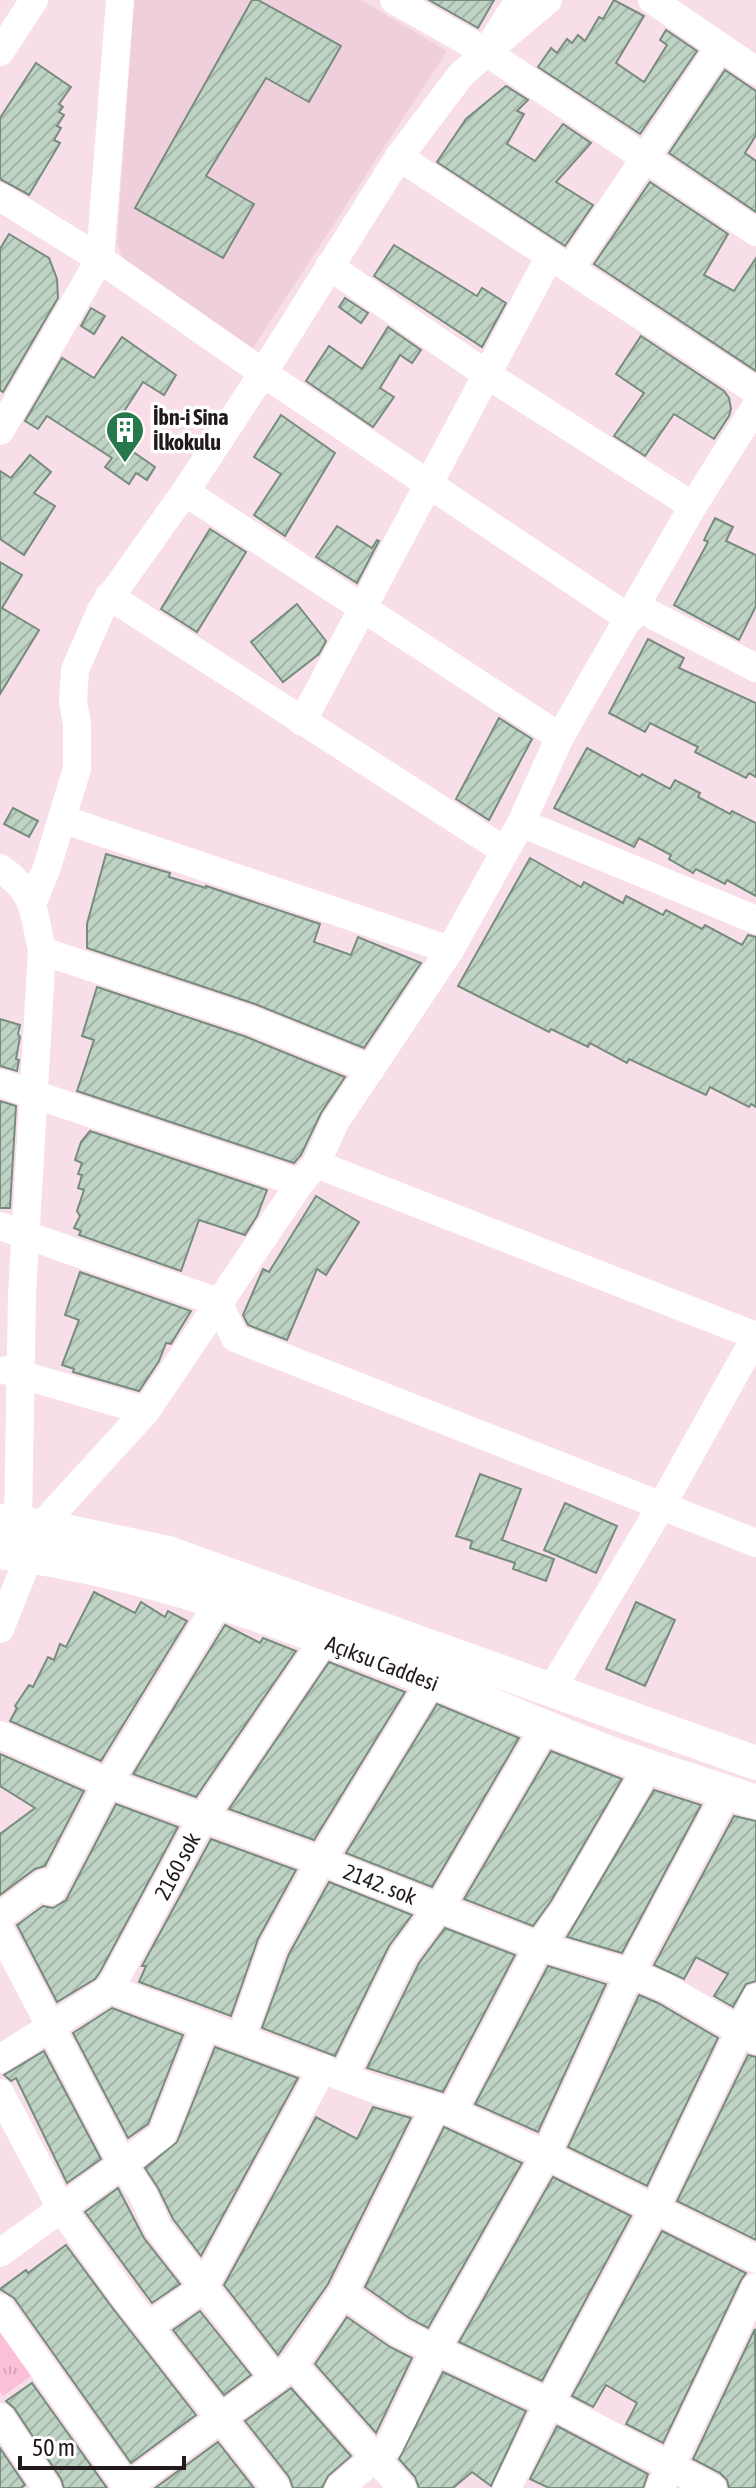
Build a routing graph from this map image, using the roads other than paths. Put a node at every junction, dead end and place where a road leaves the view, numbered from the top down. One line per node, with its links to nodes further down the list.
1 (34, 0): 8 (street)
2 (120, 0): 15 (street)
3 (394, 0): 9 (street)
4 (519, 0): 9 (street)
5 (548, 0): 9 (street)
6 (652, 0): 7 (street)
7 (720, 47): 10 (street); 12 (street)
8 (0, 52)
9 (486, 52): 11 (street); 12 (street)
10 (756, 71)
11 (399, 157): 16 (street); 17 (street)
12 (645, 157): 14 (street); 16 (street)
13 (0, 197): 15 (street)
14 (756, 232)
15 (100, 259): 18 (street); 22 (street)
16 (560, 262): 19 (street); 20 (street)
17 (329, 266): 18 (street); 19 (street)
18 (263, 373): 23 (street); 24 (street)
19 (486, 374): 23 (street); 25 (street)
20 (756, 391)
21 (756, 406): 25 (street)
22 (0, 431)
23 (430, 486): 27 (street); 28 (street)
24 (185, 492): 26 (street); 27 (street)
25 (693, 506): 28 (street)
26 (109, 596): 30 (street); 32 (street)
27 (363, 607): 30 (street); 31 (street)
28 (633, 613): 29 (street); 31 (street)
29 (756, 668)
30 (302, 722): 34 (street)
31 (560, 737): 33 (street)
32 (62, 819): 36 (street); 38 (street)
33 (521, 823): 34 (street); 37 (street)
34 (505, 851): 38 (street)
35 (0, 868): 36 (street)
36 (33, 902): 39 (street)
37 (756, 920)
38 (450, 950): 40 (street)
39 (42, 951): 40 (street); 42 (street)
40 (371, 1069): 43 (street)
41 (0, 1083): 42 (street)
42 (33, 1094): 43 (street); 45 (street)
43 (308, 1173): 46 (street); 47 (street)
44 (0, 1226): 45 (street)
45 (27, 1234): 46 (street); 48 (street)
46 (218, 1302): 49 (street); 50 (street)
47 (756, 1336): 50 (street)
48 (9, 1372): 49 (street); 51 (street)
49 (146, 1411): 51 (street)
50 (662, 1505): 52 (street); 57 (street)
51 (18, 1536): 53 (main road, Açıksu Caddesi); 54 (street); 57 (main road, Açıksu Caddesi)
52 (756, 1543)
53 (220, 1600): 55 (main road, Açıksu Caddesi); 62 (street)
54 (0, 1629)
55 (324, 1640): 56 (main road, Açıksu Caddesi); 64 (street, 2160 sok)
56 (431, 1682): 58 (main road, Açıksu Caddesi); 65 (street)
57 (552, 1689): 60 (main road, Açıksu Caddesi)
58 (546, 1726): 61 (main road, Açıksu Caddesi); 66 (street)
59 (0, 1735): 62 (street, 2142. sok)
60 (756, 1763)
61 (649, 1765): 63 (main road, Açıksu Caddesi); 69 (street)
62 (108, 1783): 64 (street, 2142. sok); 67 (street)
63 (742, 1797): 70 (street)
64 (203, 1817): 65 (street, 2142. sok); 71 (street, 2160 sok)
65 (321, 1861): 66 (street, 2142. sok); 76 (street)
66 (439, 1908): 69 (street, 2142. sok); 78 (street)
67 (0, 1916)
68 (0, 1930): 73 (street)
69 (539, 1946): 70 (street, 2142. sok); 80 (street)
70 (630, 1973): 75 (street, 2142. sok); 81 (street)
71 (110, 1989): 73 (street); 74 (street)
72 (756, 1998): 75 (street)
73 (50, 2025): 77 (street); 82 (street)
74 (205, 2026): 76 (street); 82 (street)
75 (748, 2035): 84 (street)
76 (241, 2038): 78 (street)
77 (0, 2059)
78 (333, 2072): 80 (street); 88 (street)
79 (0, 2093): 83 (street)
80 (443, 2110): 81 (street); 89 (street)
81 (546, 2155): 84 (street); 92 (street)
82 (123, 2165): 83 (street); 88 (street)
83 (61, 2208): 85 (street); 91 (street)
84 (654, 2210): 86 (street); 94 (street)
85 (0, 2253)
86 (756, 2259)
87 (756, 2287): 98 (street)
88 (203, 2288): 91 (street); 93 (street)
89 (343, 2293): 92 (street); 93 (street)
90 (0, 2308): 100 (street)
91 (149, 2326): 96 (street)
92 (435, 2350): 94 (street); 97 (street)
93 (284, 2372): 96 (street); 97 (street)
94 (549, 2403): 98 (street); 104 (street)
95 (0, 2417): 99 (street)
96 (221, 2418): 100 (street); 101 (street)
97 (375, 2459): 102 (street); 103 (street)
98 (665, 2478): 105 (street)
99 (47, 2488)
100 (127, 2488)
101 (276, 2488)
102 (339, 2488)
103 (402, 2488)
104 (507, 2488)
105 (712, 2488)

